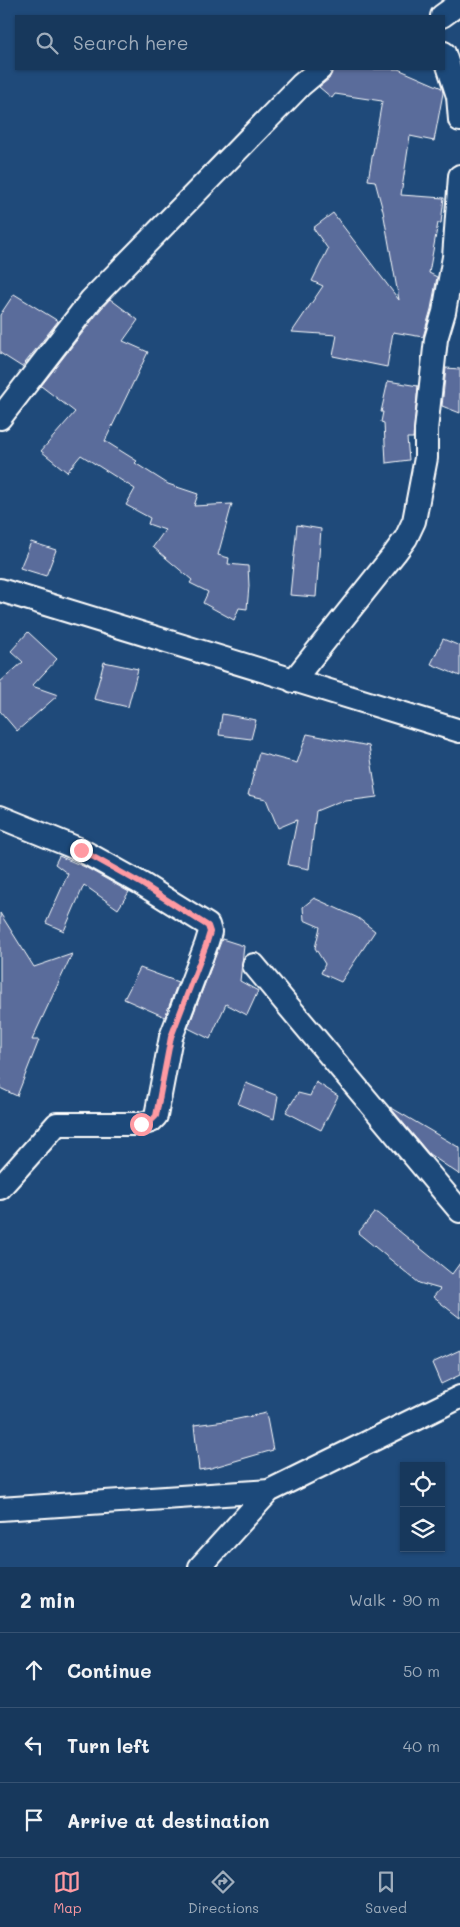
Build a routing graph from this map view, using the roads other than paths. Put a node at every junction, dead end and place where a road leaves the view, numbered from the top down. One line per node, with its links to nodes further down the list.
1 (445, 56): 3 (street)
2 (319, 70): 5 (street)
3 (460, 120)
4 (460, 176): 7 (street)
5 (0, 418)
6 (0, 590): 7 (street)
7 (293, 681): 8 (street)
8 (460, 731)
9 (0, 817): 11 (street)
10 (254, 965): 12 (street)
11 (0, 1188)
12 (460, 1212)
13 (460, 1398): 14 (street)
14 (269, 1491): 15 (street); 16 (street)
15 (0, 1509)
16 (219, 1557): 17 (street)
17 (200, 1567)

